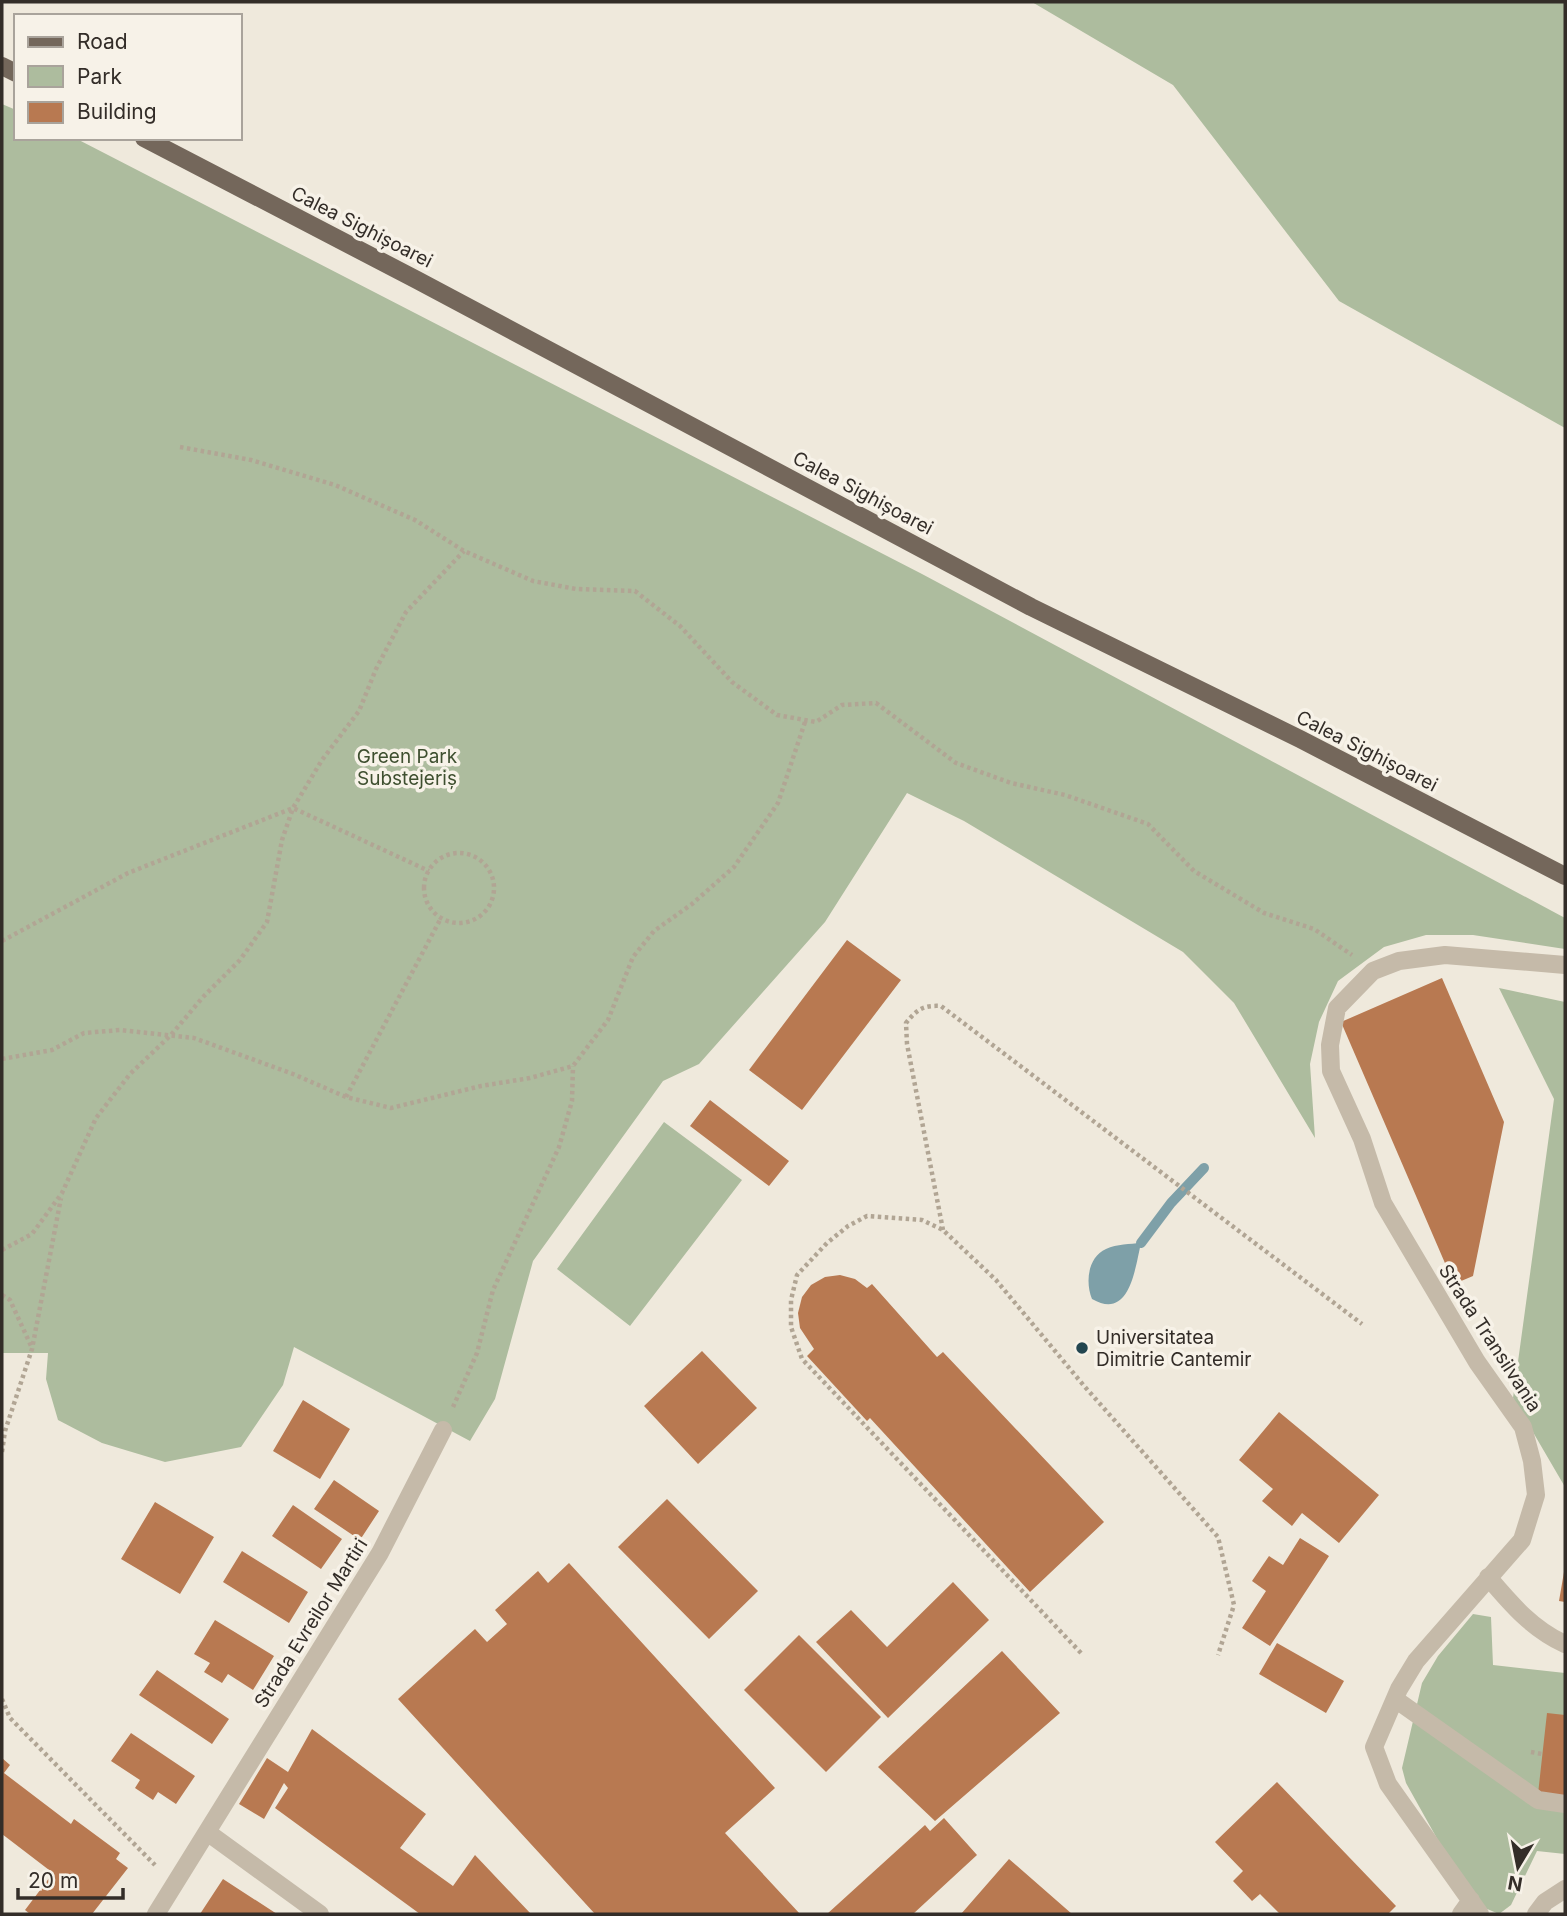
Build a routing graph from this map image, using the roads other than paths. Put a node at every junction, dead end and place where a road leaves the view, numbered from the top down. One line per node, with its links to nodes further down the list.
1 (149, 140): 2 (main road, Calea Sighișoarei)
2 (1565, 876)
3 (1565, 965): 5 (street, Strada Transilvania)
4 (443, 1430): 9 (street, Strada Evreilor Martiri)
5 (1488, 1577): 6 (street); 7 (street, Strada Transilvania)
6 (1565, 1644)
7 (1395, 1699): 8 (street); 11 (street, Strada Transilvania)
8 (1565, 1804)
9 (207, 1832): 12 (street, Strada Evreilor Martiri); 13 (street)
10 (1565, 1889): 14 (street)
11 (1470, 1909)
12 (156, 1914)
13 (320, 1914)
14 (1536, 1914)

